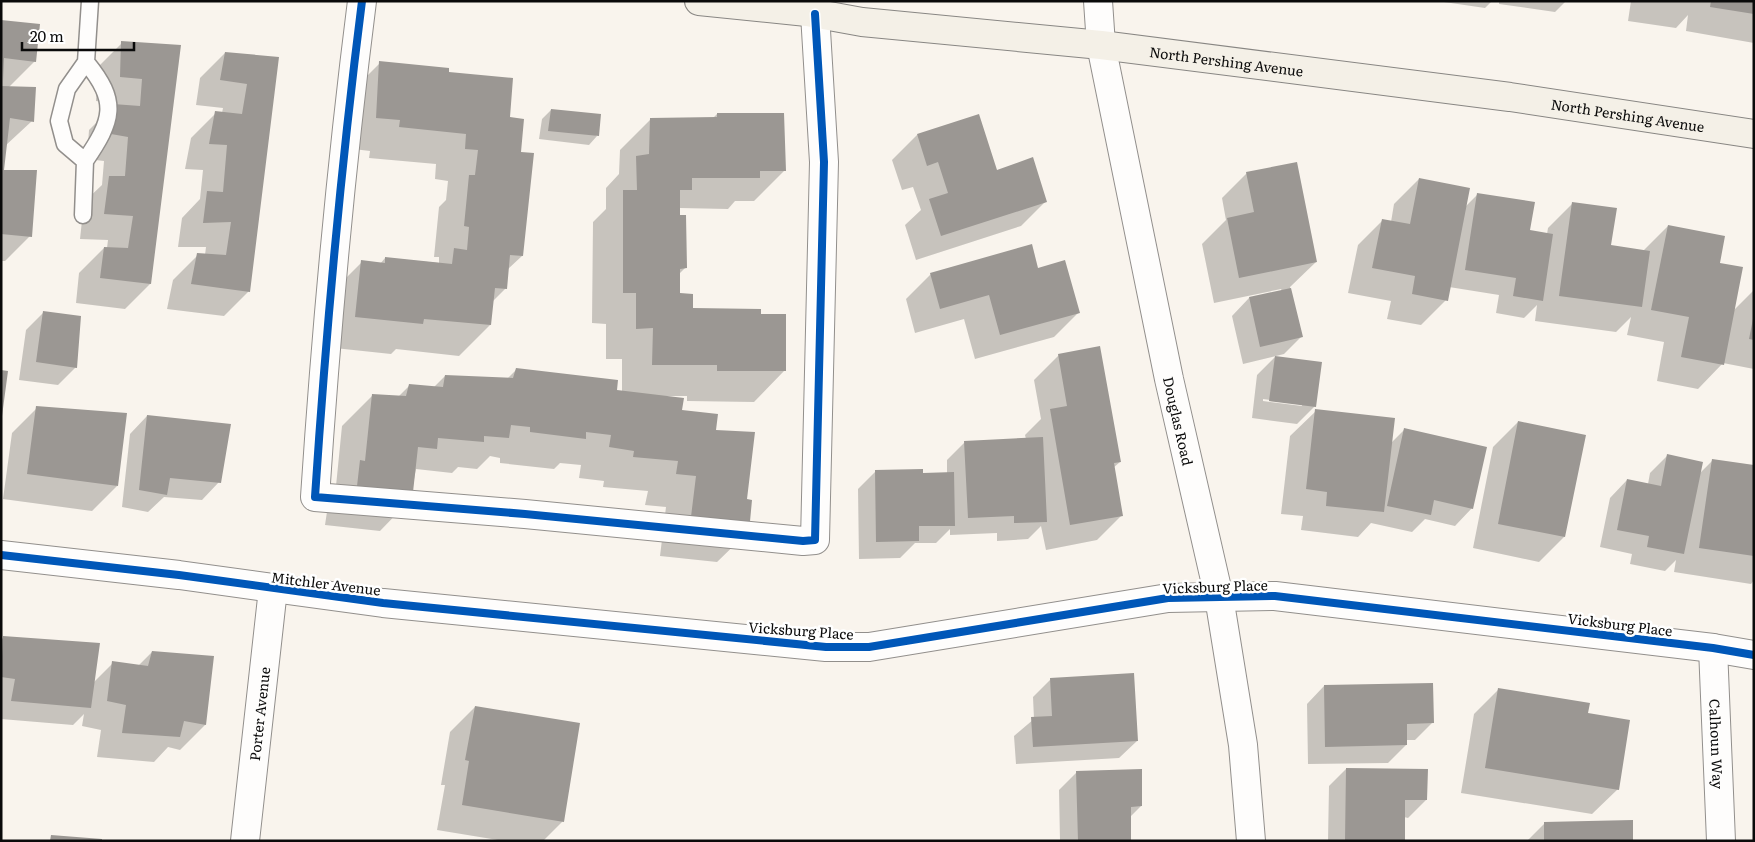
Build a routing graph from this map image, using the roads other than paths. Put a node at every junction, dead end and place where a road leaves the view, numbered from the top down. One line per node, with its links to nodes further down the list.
1 (90, 1): 7 (lane)
2 (362, 1): 5 (street)
3 (699, 1): 5 (main road, North Pershing Avenue)
4 (1098, 1): 6 (street, Douglas Road)
5 (810, 9): 6 (main road, North Pershing Avenue)
6 (1101, 45): 8 (main road, North Pershing Avenue); 13 (street, Douglas Road)
7 (86, 62): 9 (lane); 9 (lane)
8 (1754, 134)
9 (85, 160): 10 (lane)
10 (82, 215)
11 (1, 556): 12 (street, Mitchler Avenue)
12 (274, 588): 14 (street, Mitchler Avenue); 17 (street, Porter Avenue)
13 (1219, 597): 14 (street, Vicksburg Place); 15 (street, Vicksburg Place); 18 (street, Douglas Road)
14 (649, 629)
15 (1713, 648): 16 (street, Vicksburg Place); 19 (street, Calhoun Way)
16 (1754, 654)
17 (245, 841)
18 (1251, 841)
19 (1721, 841)

